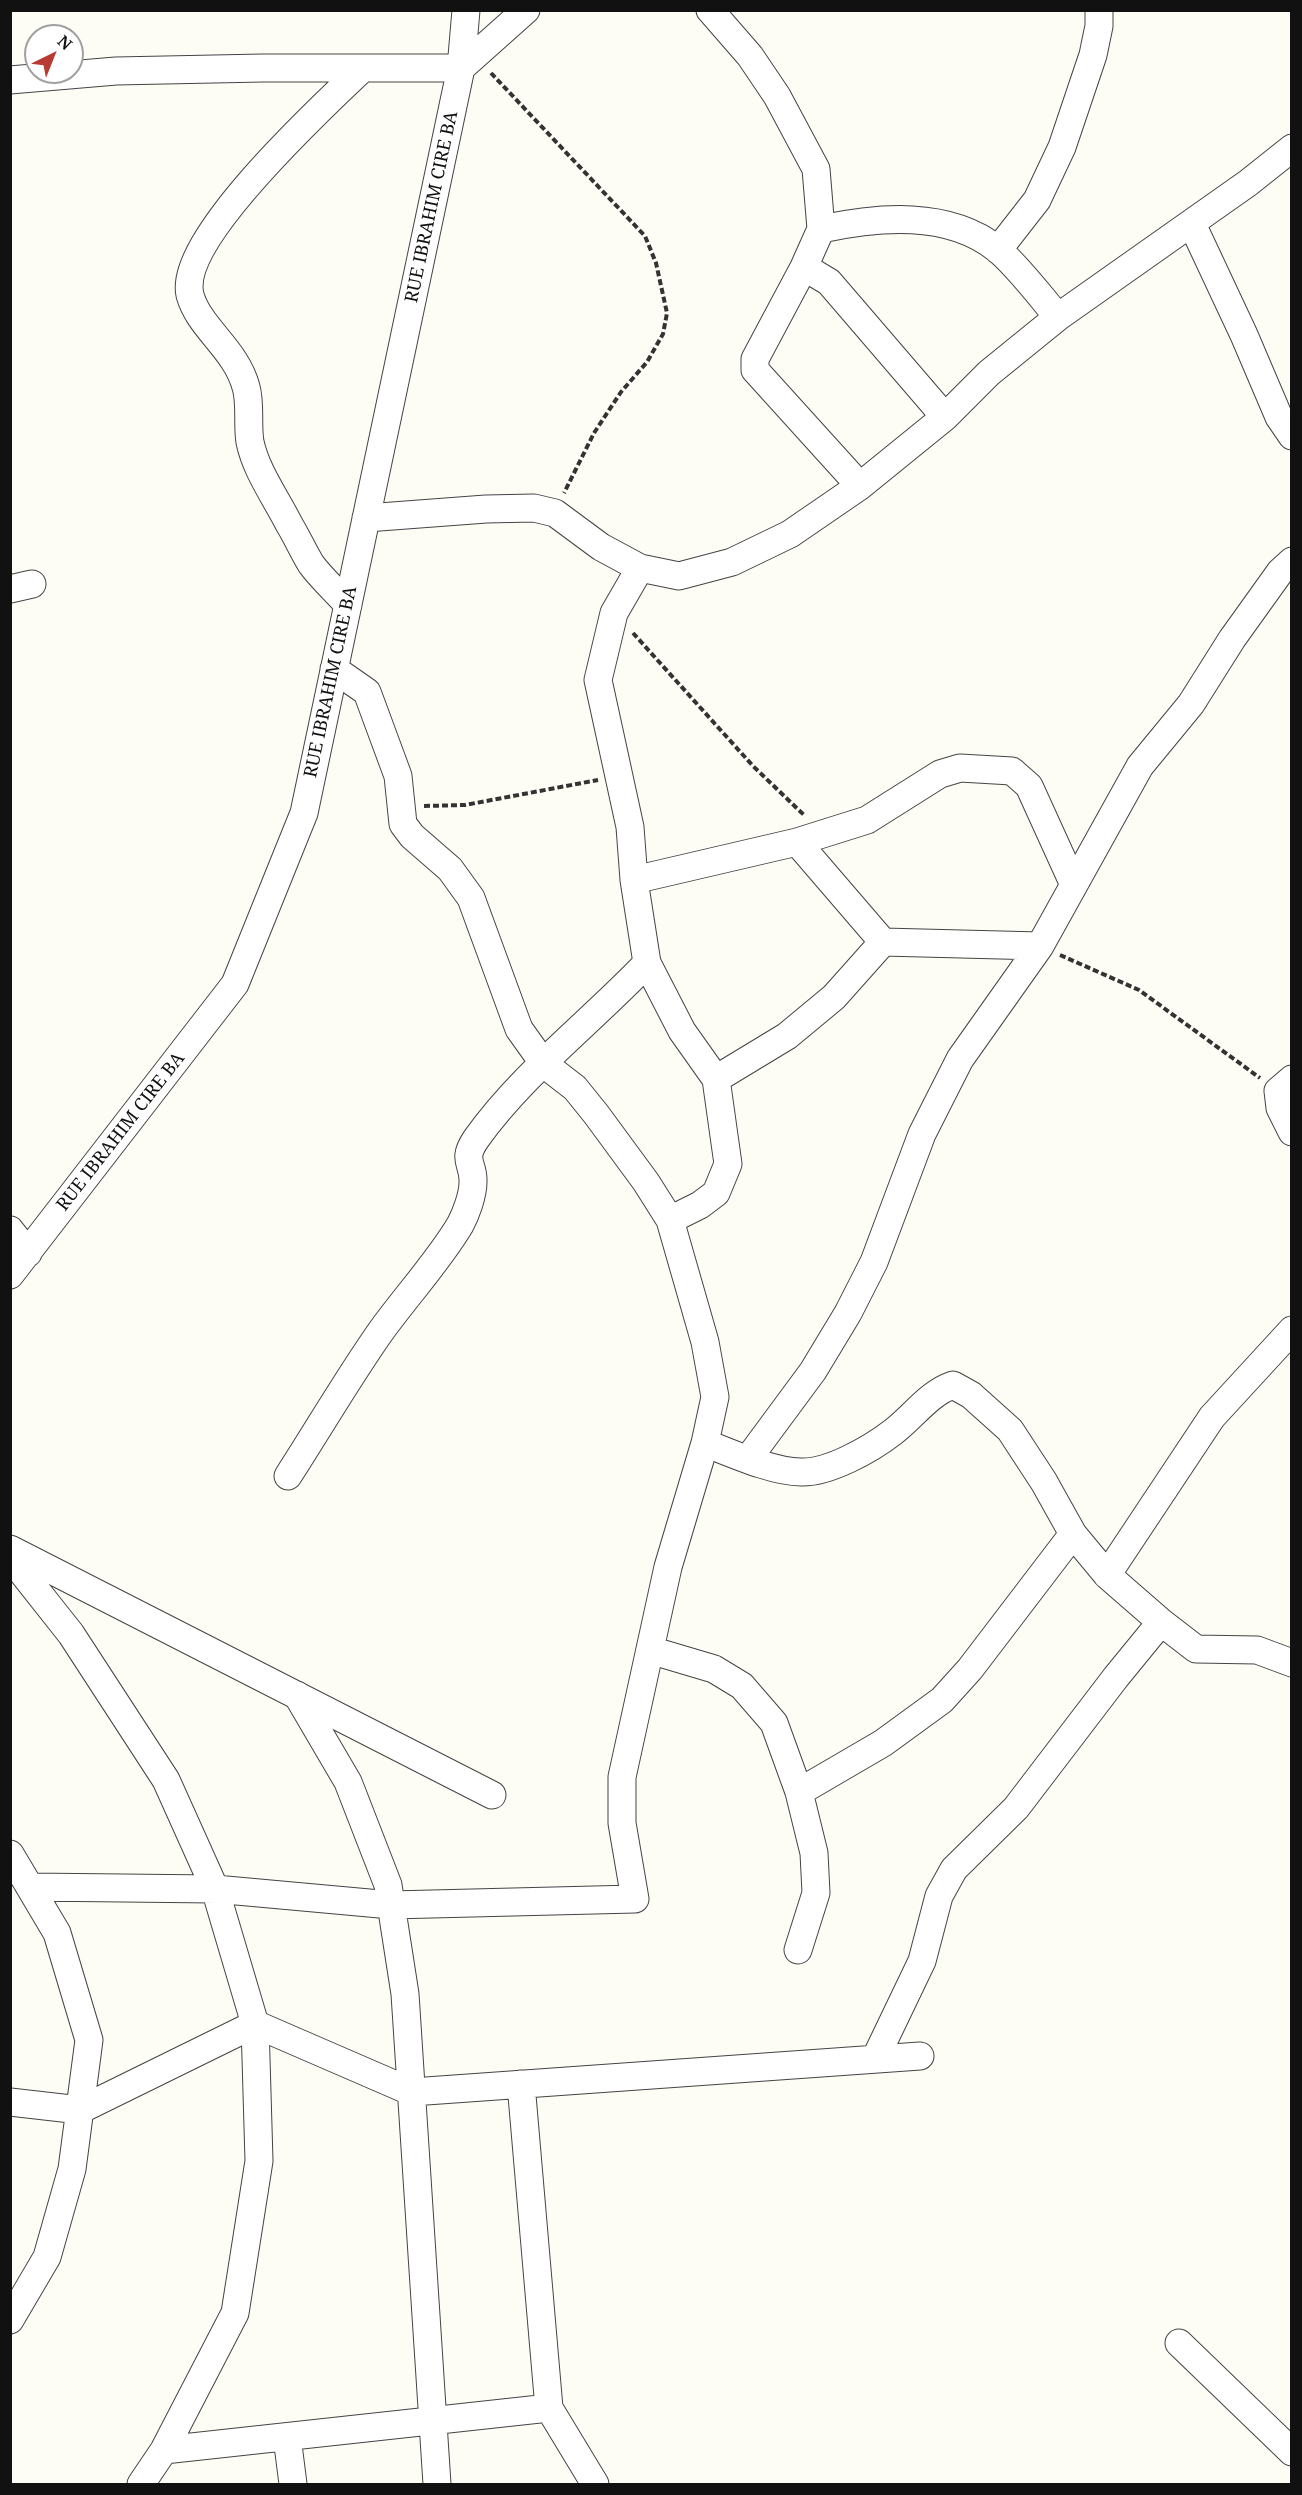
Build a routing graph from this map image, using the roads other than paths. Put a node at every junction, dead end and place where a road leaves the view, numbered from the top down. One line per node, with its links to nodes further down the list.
1 (466, 10): 5 (street, RUE IBRAHIM CIRE BA)
2 (526, 10): 5 (street)
3 (710, 10): 10 (street)
4 (1099, 10): 11 (street)
5 (468, 61): 6 (street); 17 (street, RUE IBRAHIM CIRE BA)
6 (363, 68): 7 (street); 20 (street)
7 (10, 80)
8 (1292, 148): 9 (street)
9 (1192, 224): 13 (street); 15 (street)
10 (821, 229): 11 (street); 12 (street)
11 (998, 250): 13 (street)
12 (804, 267): 14 (street); 16 (street)
13 (1058, 317): 14 (street)
14 (945, 417): 16 (street)
15 (1292, 436)
16 (860, 486): 19 (street)
17 (366, 518): 19 (street); 20 (street, RUE IBRAHIM CIRE BA)
18 (1292, 561): 24 (street)
19 (640, 568): 23 (street)
20 (348, 605): 21 (street, RUE IBRAHIM CIRE BA)
21 (334, 669): 28 (street); 34 (street, RUE IBRAHIM CIRE BA)
22 (797, 842): 23 (street); 24 (street); 25 (street)
23 (634, 880): 27 (street)
24 (1074, 885): 26 (street)
25 (883, 942): 26 (street); 29 (street)
26 (1040, 946): 38 (street)
27 (647, 963): 28 (street); 29 (street)
28 (544, 1064): 32 (street); 39 (street)
29 (716, 1079): 32 (street)
30 (1285, 1085): 31 (street)
31 (1292, 1132)
32 (670, 1220): 37 (street)
33 (10, 1230): 34 (street)
34 (28, 1253): 35 (street, RUE IBRAHIM CIRE BA)
35 (10, 1275)
36 (1292, 1330): 43 (street)
37 (705, 1443): 38 (street); 45 (street)
38 (748, 1459): 40 (street)
39 (288, 1476)
40 (1073, 1534): 43 (street); 48 (street)
41 (10, 1549): 47 (street)
42 (10, 1557): 52 (street)
43 (1107, 1575): 44 (street)
44 (1161, 1622): 46 (street); 57 (street)
45 (650, 1650): 48 (street); 53 (street)
46 (1292, 1663)
47 (297, 1695): 49 (street); 53 (street)
48 (799, 1792): 54 (street)
49 (492, 1795)
50 (10, 1854): 51 (street)
51 (30, 1887): 52 (street); 61 (street)
52 (215, 1889): 53 (street); 55 (street)
53 (391, 1905): 59 (street)
54 (798, 1950)
55 (255, 2024): 59 (street); 61 (street); 67 (street)
56 (920, 2056): 57 (street)
57 (875, 2059): 58 (street)
58 (521, 2084): 59 (street); 64 (street)
59 (412, 2092): 65 (street)
60 (10, 2102): 61 (street)
61 (80, 2110): 62 (street)
62 (10, 2320)
63 (1179, 2343): 68 (street)
64 (549, 2408): 65 (street); 72 (street)
65 (433, 2421): 66 (street); 71 (street)
66 (286, 2437): 67 (street); 70 (street)
67 (165, 2450): 69 (street)
68 (1292, 2452)
69 (141, 2484)
70 (293, 2484)
71 (437, 2484)
72 (595, 2484)

